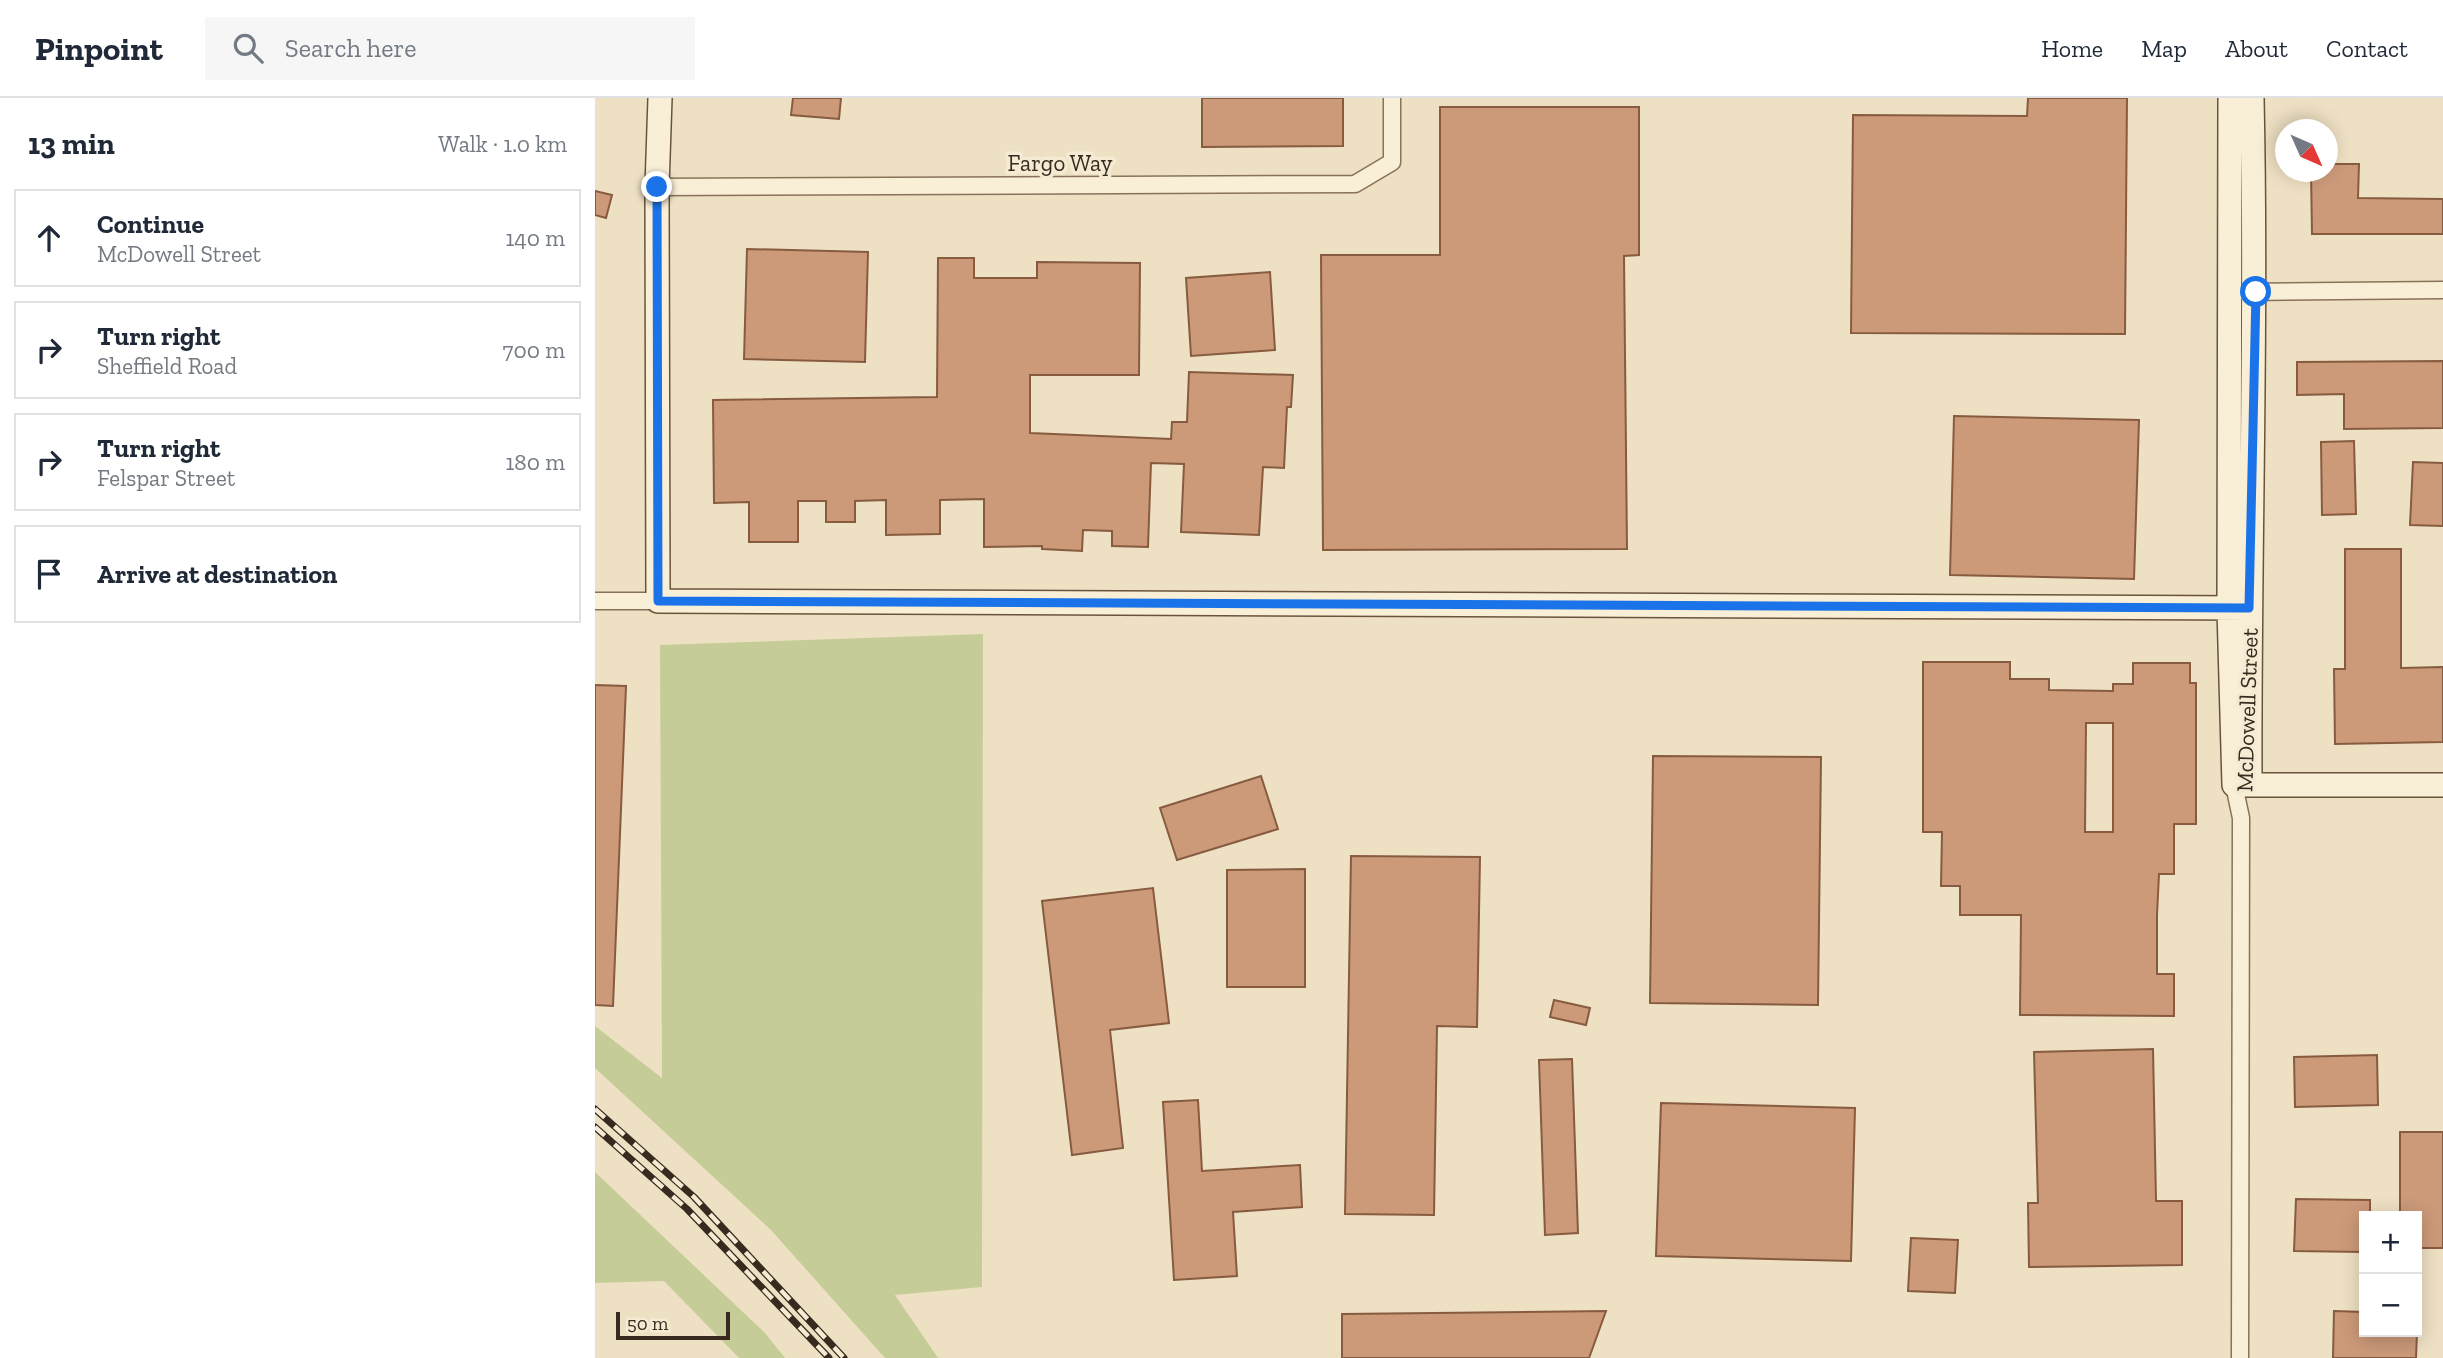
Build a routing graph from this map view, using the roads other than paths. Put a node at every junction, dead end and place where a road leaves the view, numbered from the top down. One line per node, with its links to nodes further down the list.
1 (660, 98): 5 (street)
2 (1392, 98): 5 (street, Fargo Way)
3 (2230, 98): 7 (street, McDowell Street)
4 (2252, 98): 8 (street, McDowell Street)
5 (657, 187): 10 (street)
6 (2443, 290): 8 (street)
7 (2230, 292): 8 (street); 11 (street, McDowell Street)
8 (2256, 292): 11 (street, McDowell Street)
9 (595, 601): 10 (street)
10 (658, 601): 11 (street)
11 (2239, 608): 12 (street, McDowell Street)
12 (2242, 785): 13 (street); 14 (street, McDowell Street)
13 (2443, 785)
14 (2240, 1358)

